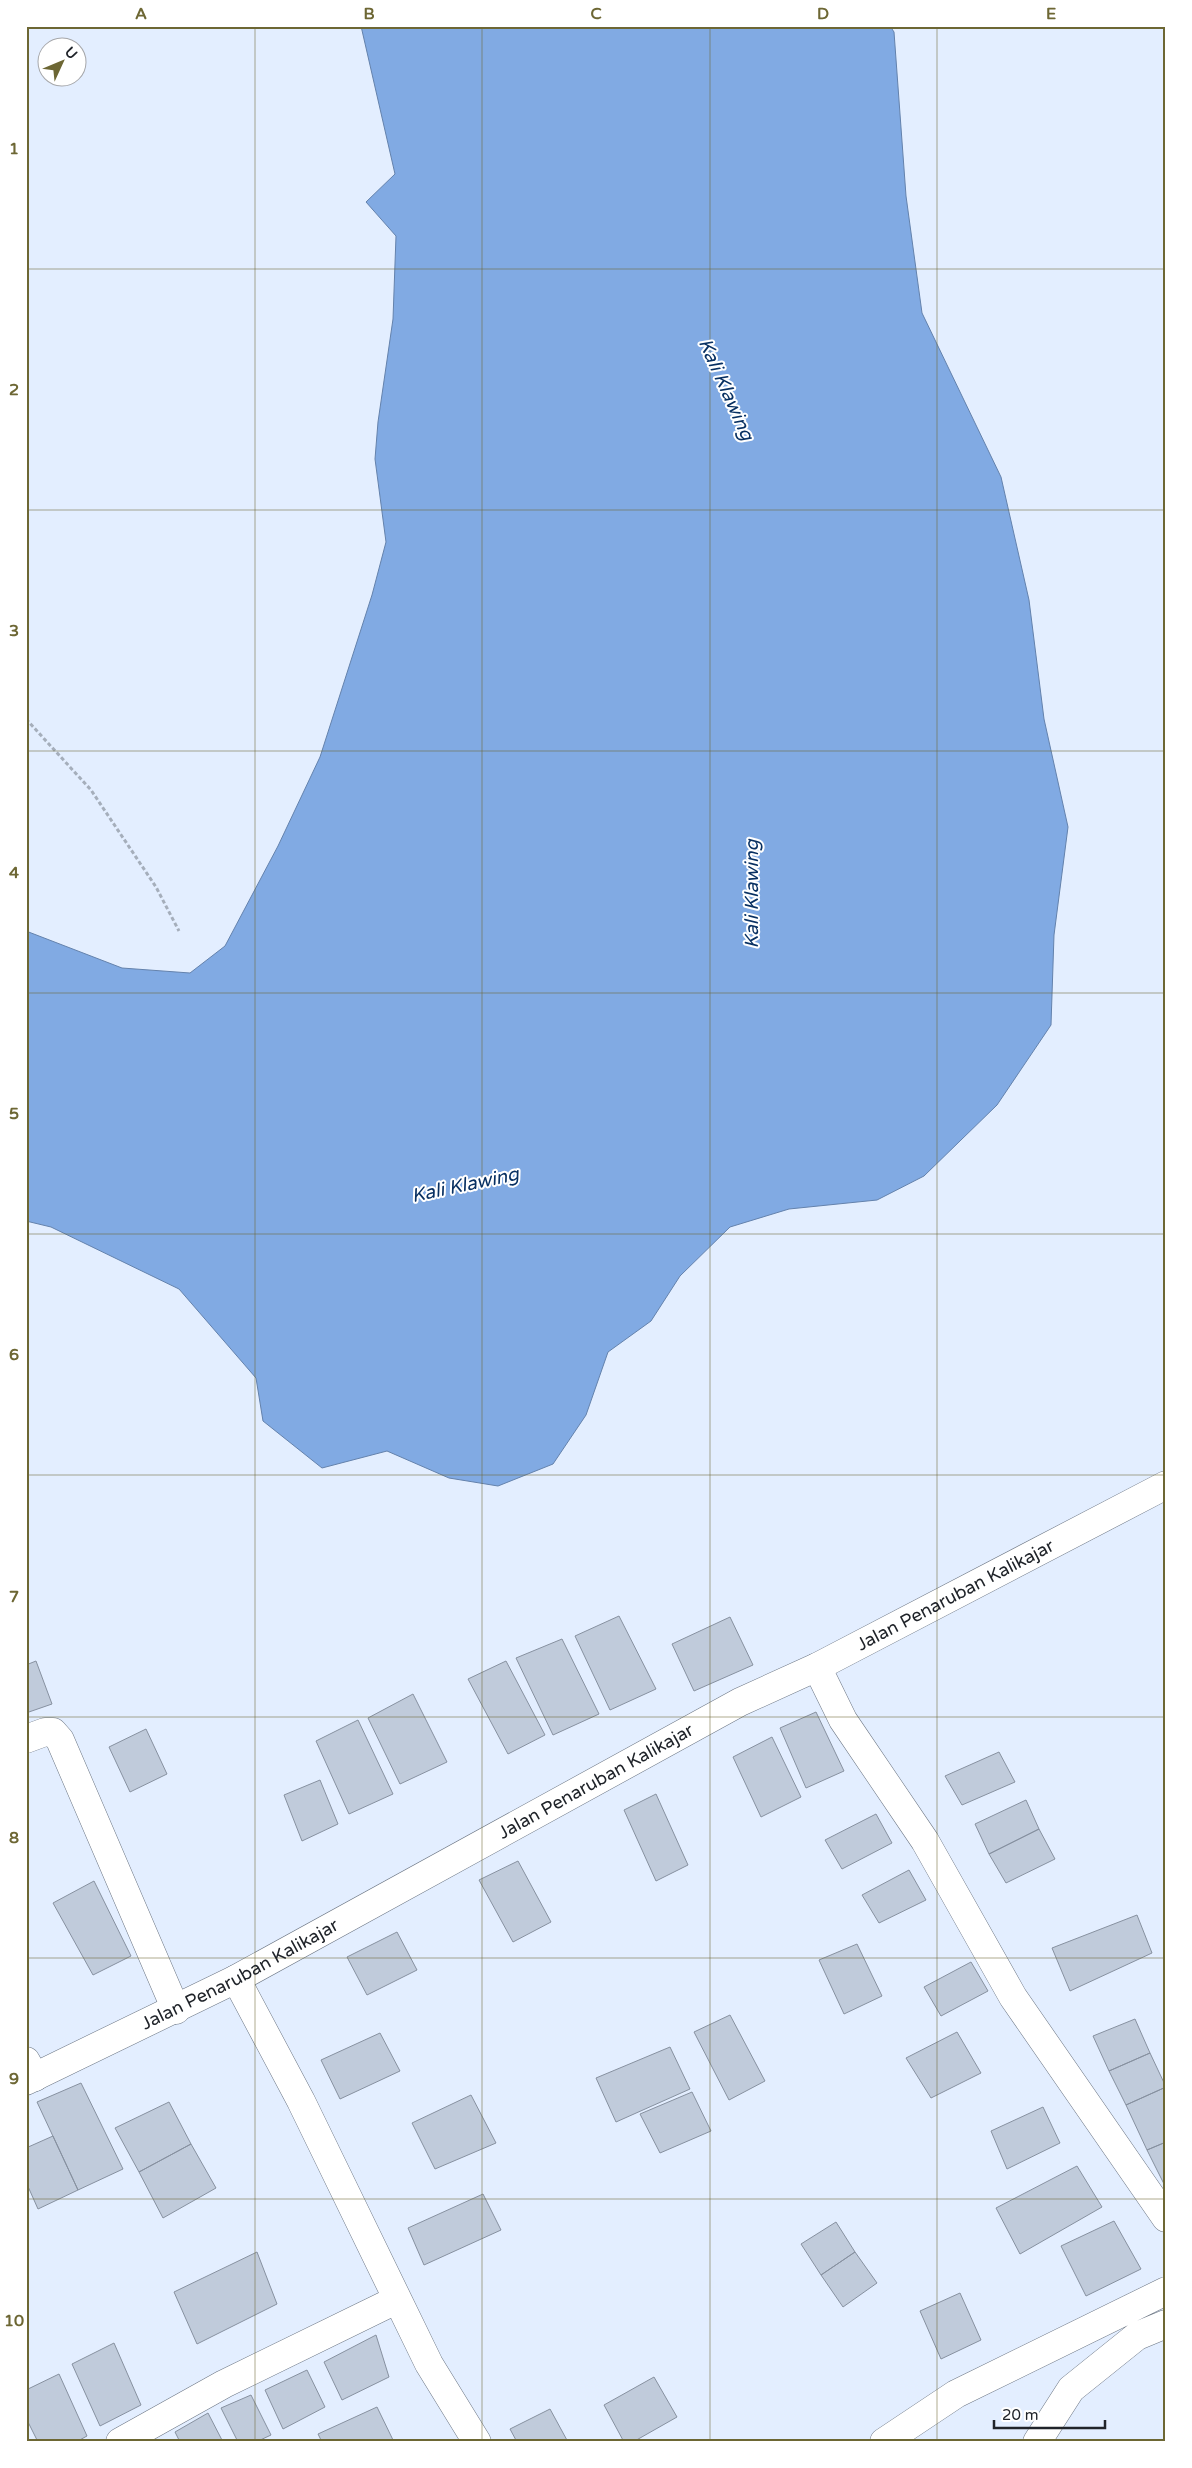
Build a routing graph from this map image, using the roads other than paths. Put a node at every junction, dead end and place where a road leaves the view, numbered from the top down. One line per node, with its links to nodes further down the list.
1 (1166, 1485): 2 (street, Jalan Penaruban Kalikajar)
2 (817, 1667): 4 (street, Jalan Penaruban Kalikajar); 7 (street)
3 (26, 1739): 5 (street)
4 (236, 1979): 5 (street, Jalan Penaruban Kalikajar); 9 (street)
5 (176, 2010): 6 (street, Jalan Penaruban Kalikajar)
6 (29, 2073)
7 (1166, 2218)
8 (1166, 2292): 13 (street)
9 (396, 2300): 11 (street); 12 (street)
10 (1166, 2324): 14 (street)
11 (120, 2442)
12 (477, 2442)
13 (884, 2442)
14 (1037, 2442)

